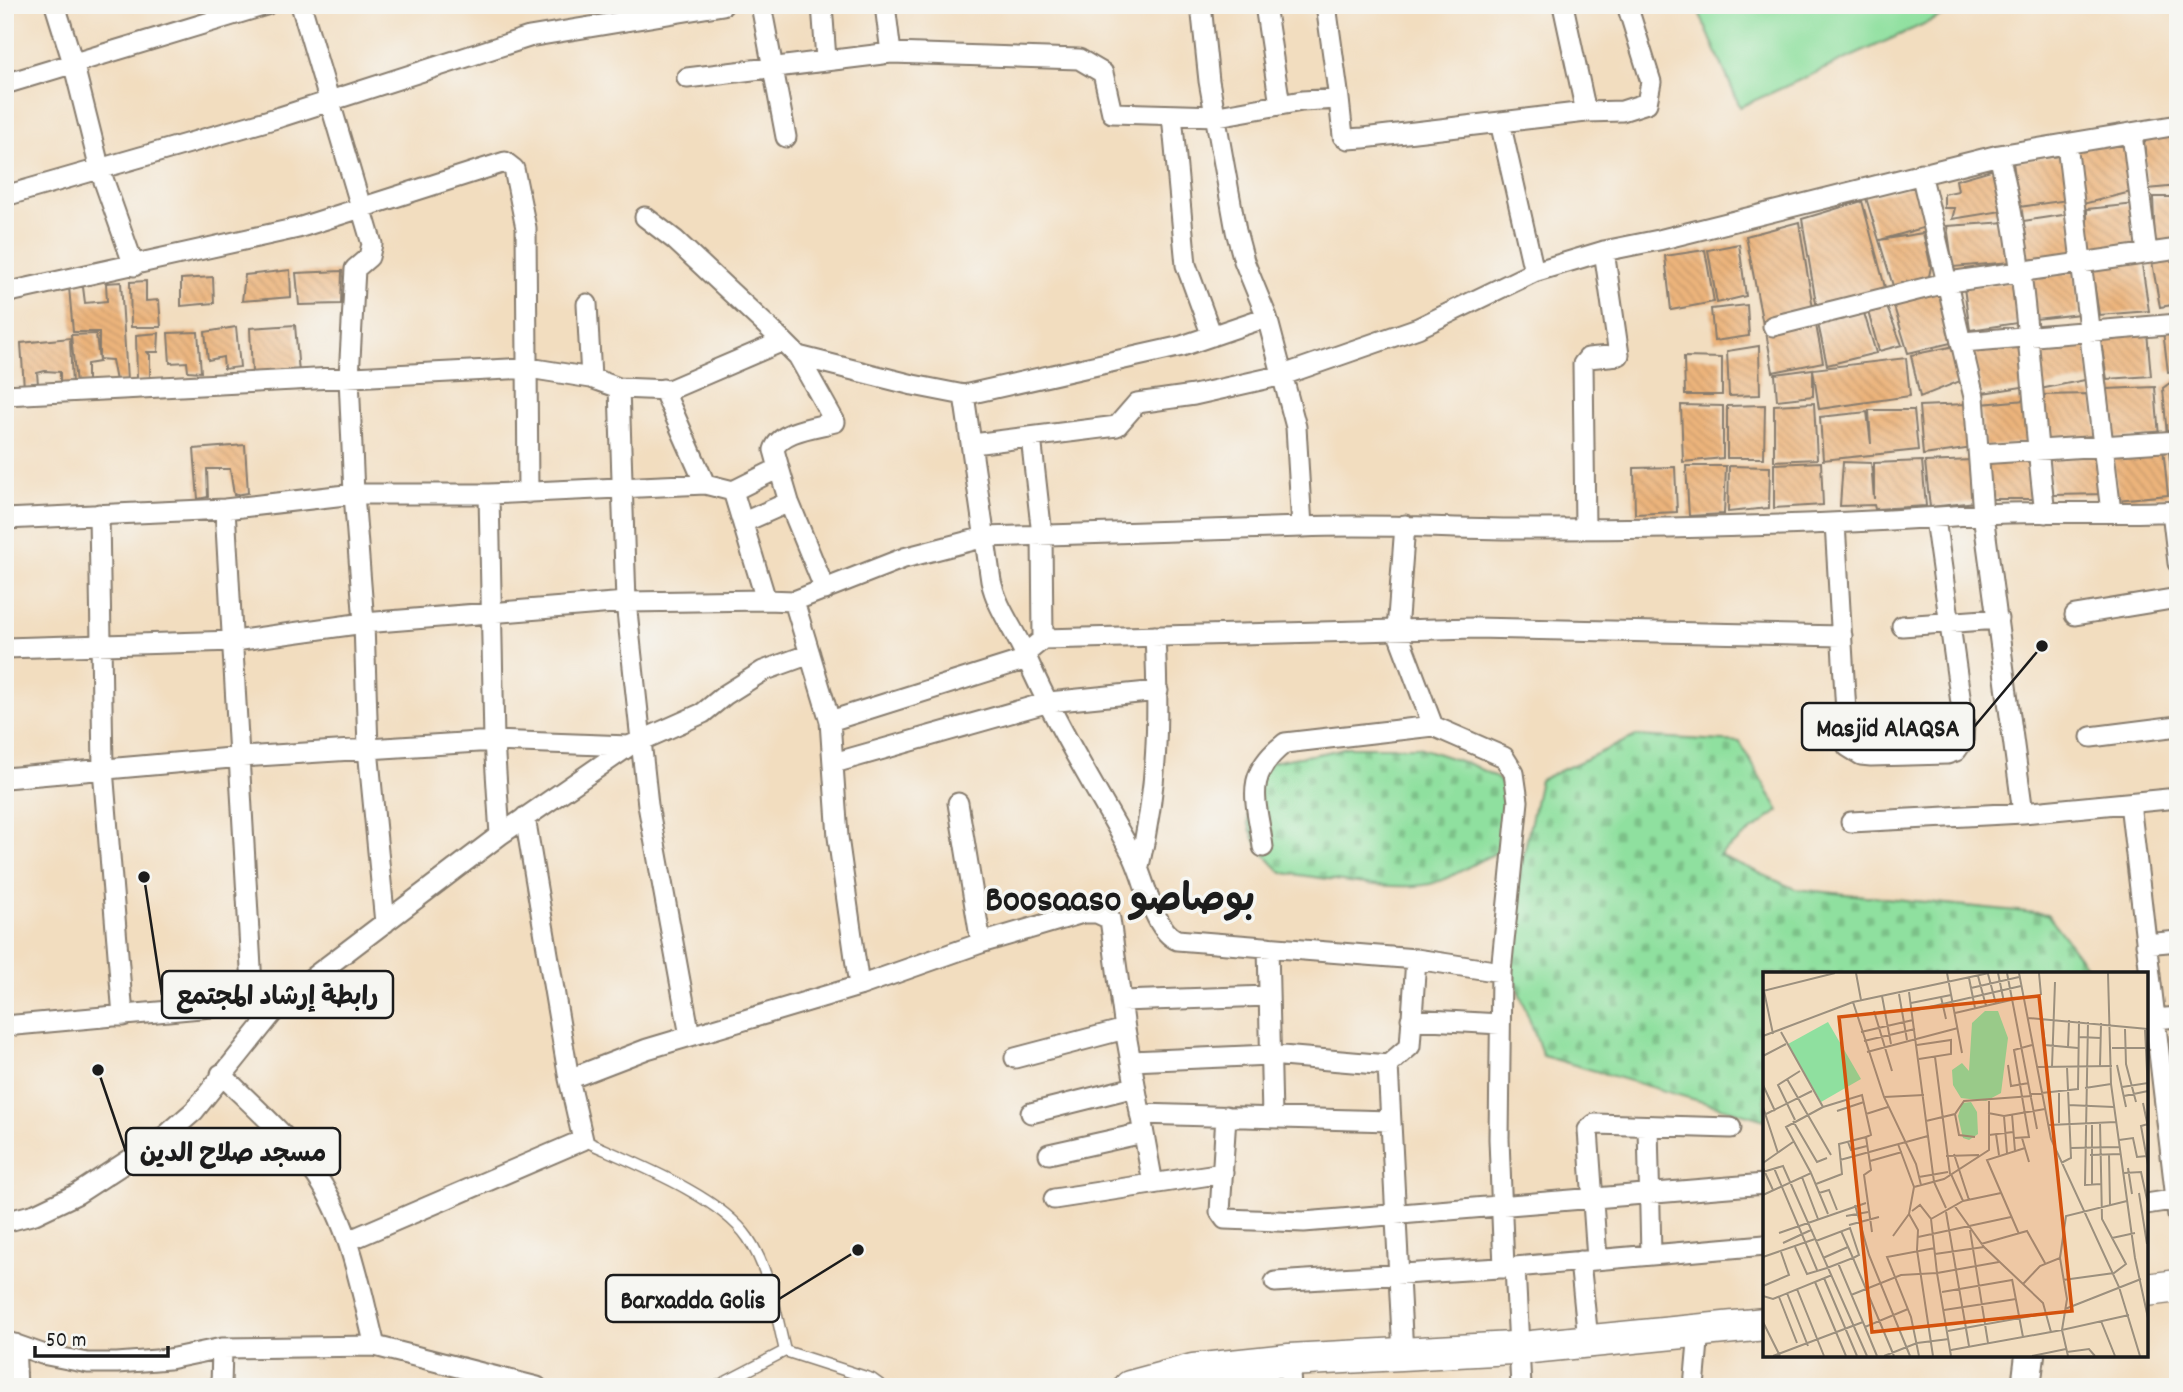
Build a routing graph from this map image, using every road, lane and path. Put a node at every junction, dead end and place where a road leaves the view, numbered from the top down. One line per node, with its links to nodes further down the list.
1 (55, 5): 15 (street)
2 (266, 5): 15 (street)
3 (301, 5): 20 (street)
4 (723, 5): 20 (street)
5 (761, 5): 16 (street)
6 (822, 5): 14 (street)
7 (885, 5): 13 (street)
8 (1201, 5): 24 (street)
9 (1265, 5): 21 (street)
10 (1326, 5): 19 (street)
11 (1563, 5): 22 (street)
12 (1627, 5): 22 (street)
13 (891, 53): 14 (street); 23 (street)
14 (826, 59): 16 (street)
15 (74, 66): 18 (street); 31 (street)
16 (773, 69): 17 (street); 28 (street)
17 (687, 78)
18 (5, 84)
19 (1339, 99): 21 (street); 25 (street)
20 (329, 101): 31 (street); 34 (street)
21 (1280, 105): 24 (street)
22 (1586, 112): 25 (street)
23 (1172, 115): 24 (street); 50 (street)
24 (1217, 116): 46 (street)
25 (1500, 122): 42 (street)
26 (2178, 125): 27 (street)
27 (2132, 134): 29 (street); 38 (street)
28 (786, 137)
29 (2067, 144): 30 (street); 39 (street)
30 (1999, 155): 32 (street); 41 (street)
31 (100, 170): 33 (street); 40 (street)
32 (1922, 173): 37 (street); 43 (street)
33 (5, 196)
34 (363, 208): 40 (street); 55 (street); 57 (street)
35 (645, 217): 52 (street)
36 (2178, 249): 38 (street)
37 (1604, 251): 42 (street); 89 (street)
38 (2147, 253): 39 (street)
39 (2083, 261): 41 (street); 49 (street)
40 (134, 266): 44 (street)
41 (2021, 271): 43 (street); 51 (street)
42 (1534, 272): 56 (street)
43 (1949, 282): 48 (street); 53 (street)
44 (5, 293)
45 (587, 304): 58 (street)
46 (1267, 317): 50 (street); 56 (street)
47 (2178, 324): 49 (street)
48 (1773, 326)
49 (2091, 330): 51 (street); 66 (street)
50 (1212, 336): 62 (street)
51 (2028, 336): 53 (street); 67 (street)
52 (783, 341): 54 (street); 60 (street)
53 (1963, 342): 68 (street)
54 (798, 356): 62 (street); 69 (street)
55 (529, 368): 57 (street); 58 (street); 73 (street)
56 (1283, 375): 63 (street); 88 (street)
57 (349, 377): 61 (street); 74 (street)
58 (591, 378): 59 (street)
59 (619, 387): 60 (street); 71 (street)
60 (663, 389): 70 (street)
61 (5, 395)
62 (964, 395): 65 (street)
63 (1031, 437): 65 (street); 90 (street)
64 (2178, 440): 66 (street)
65 (973, 444): 91 (street)
66 (2102, 446): 67 (street); 79 (street)
67 (2037, 451): 68 (street); 80 (street)
68 (1980, 454): 82 (street)
69 (779, 468): 72 (street); 76 (street)
70 (705, 484): 71 (street); 72 (street)
71 (622, 487): 73 (street); 97 (street)
72 (733, 491): 85 (street)
73 (528, 492): 75 (street)
74 (354, 494): 75 (street); 77 (street); 101 (street)
75 (489, 494): 98 (street)
76 (789, 502): 85 (street); 93 (street)
77 (225, 509): 81 (street); 108 (street)
78 (2175, 511): 79 (street); 92 (street)
79 (2111, 512): 80 (street)
80 (2045, 513): 82 (street)
81 (99, 514): 83 (street); 109 (street)
82 (1983, 514): 84 (street); 100 (street)
83 (5, 519)
84 (1935, 519): 86 (street); 102 (street)
85 (744, 522): 95 (street)
86 (1835, 523): 89 (street); 106 (street)
87 (1405, 525): 88 (street); 89 (street); 104 (street)
88 (1302, 527): 90 (street)
89 (1585, 528)
90 (1042, 535): 91 (street); 107 (street)
91 (985, 537): 93 (street); 112 (street)
92 (2178, 563)
93 (825, 590): 96 (street)
94 (2178, 598): 99 (street)
95 (766, 600): 96 (street); 97 (street)
96 (794, 601): 111 (street)
97 (626, 602): 98 (street); 120 (street)
98 (491, 612): 101 (street); 119 (street)
99 (2075, 615)
100 (1998, 619): 102 (street); 129 (street)
101 (364, 623): 108 (street); 121 (street)
102 (1949, 623): 103 (street); 106 (street)
103 (1902, 626)
104 (1397, 631): 105 (street); 106 (street); 116 (street)
105 (1155, 636): 107 (street); 113 (street)
106 (1842, 636)
107 (1043, 639): 112 (street)
108 (235, 641): 109 (street); 122 (street)
109 (100, 643): 110 (street); 124 (street)
110 (5, 648)
111 (810, 654): 115 (street); 120 (street)
112 (1026, 657): 114 (street); 115 (street)
113 (1158, 691): 114 (street); 134 (street)
114 (1049, 702): 123 (street); 134 (street)
115 (830, 721): 123 (street)
116 (1433, 726): 133 (street); 141 (street)
117 (2178, 726): 118 (street)
118 (2091, 737)
119 (494, 741): 120 (street); 121 (street); 132 (street)
120 (636, 743): 130 (street); 154 (street)
121 (368, 749): 122 (street); 135 (street)
122 (242, 757): 124 (street); 146 (street)
123 (834, 763): 142 (street)
124 (103, 769): 125 (street); 147 (street)
125 (5, 778)
126 (2178, 798): 128 (street)
127 (958, 803): 137 (street)
128 (2130, 803): 129 (street); 138 (street)
129 (2023, 813): 131 (street)
130 (525, 817): 132 (street); 160 (street)
131 (1851, 822)
132 (500, 835): 135 (street)
133 (1263, 847)
134 (1139, 866): 139 (street)
135 (385, 923): 144 (street)
136 (2178, 941): 138 (street)
137 (981, 943): 142 (street); 145 (street)
138 (2146, 944): 150 (street)
139 (1268, 947): 140 (street); 143 (street)
140 (1416, 959): 141 (street); 149 (street)
141 (1501, 972): 151 (street)
142 (859, 986): 154 (street)
143 (1269, 996): 145 (street); 155 (street)
144 (284, 1000): 146 (street); 159 (street)
145 (1121, 1000): 153 (street)
146 (253, 1003): 147 (street)
147 (123, 1016): 152 (street)
148 (2178, 1017): 150 (street)
149 (1411, 1019): 151 (street); 158 (street)
150 (2155, 1019): 162 (street)
151 (1500, 1024): 179 (street)
152 (5, 1026)
153 (1125, 1029): 156 (street); 157 (street)
154 (690, 1036): 160 (street)
155 (1270, 1055): 157 (street); 158 (street); 165 (street)
156 (1015, 1058)
157 (1131, 1061): 161 (street)
158 (1388, 1065): 166 (street)
159 (221, 1074): 183 (street); 184 (street)
160 (569, 1079): 170 (street)
161 (1135, 1087): 163 (street); 167 (street)
162 (2170, 1088): 171 (street)
163 (1031, 1113)
164 (1226, 1116): 165 (street); 167 (street); 173 (street)
165 (1272, 1117): 166 (street)
166 (1391, 1121): 182 (street)
167 (1142, 1123): 172 (street); 174 (street)
168 (1648, 1127): 169 (street); 176 (street); 177 (street)
169 (1731, 1128)
170 (583, 1140): 184 (street); 200 (lane)
171 (2174, 1149): 181 (street)
172 (1049, 1154)
173 (1223, 1173): 174 (street); 182 (street)
174 (1153, 1184): 178 (street)
175 (1763, 1184): 176 (street)
176 (1650, 1192): 177 (street); 186 (street)
177 (1595, 1195): 179 (street); 187 (street)
178 (1054, 1199)
179 (1503, 1203): 182 (street); 188 (street)
180 (2148, 1204): 181 (street)
181 (2177, 1205)
182 (1396, 1212): 189 (street)
183 (5, 1222)
184 (348, 1241): 197 (street)
185 (1763, 1244): 186 (street)
186 (1651, 1255): 187 (street)
187 (1589, 1260): 188 (street); 195 (street)
188 (1510, 1267): 189 (street); 198 (street)
189 (1398, 1274): 190 (street); 201 (street)
190 (1275, 1282)
191 (2178, 1286): 192 (main road)
192 (2148, 1290)
193 (1763, 1324): 194 (main road)
194 (1699, 1331): 195 (main road); 212 (street)
195 (1588, 1340): 198 (main road)
196 (10, 1342): 199 (street); 205 (street)
197 (375, 1346): 199 (street); 207 (street)
198 (1521, 1347): 201 (main road); 211 (street)
199 (222, 1348): 206 (street)
200 (785, 1351): 208 (lane); 209 (lane)
201 (1403, 1354): 203 (main road)
202 (2030, 1357): 213 (street)
203 (1290, 1373): 204 (main road)
204 (1192, 1379): 210 (main road)
205 (17, 1387)
206 (221, 1387)
207 (537, 1387)
208 (716, 1387)
209 (883, 1387)
210 (1130, 1387)
211 (1521, 1387)
212 (1693, 1387)
213 (2026, 1387)

